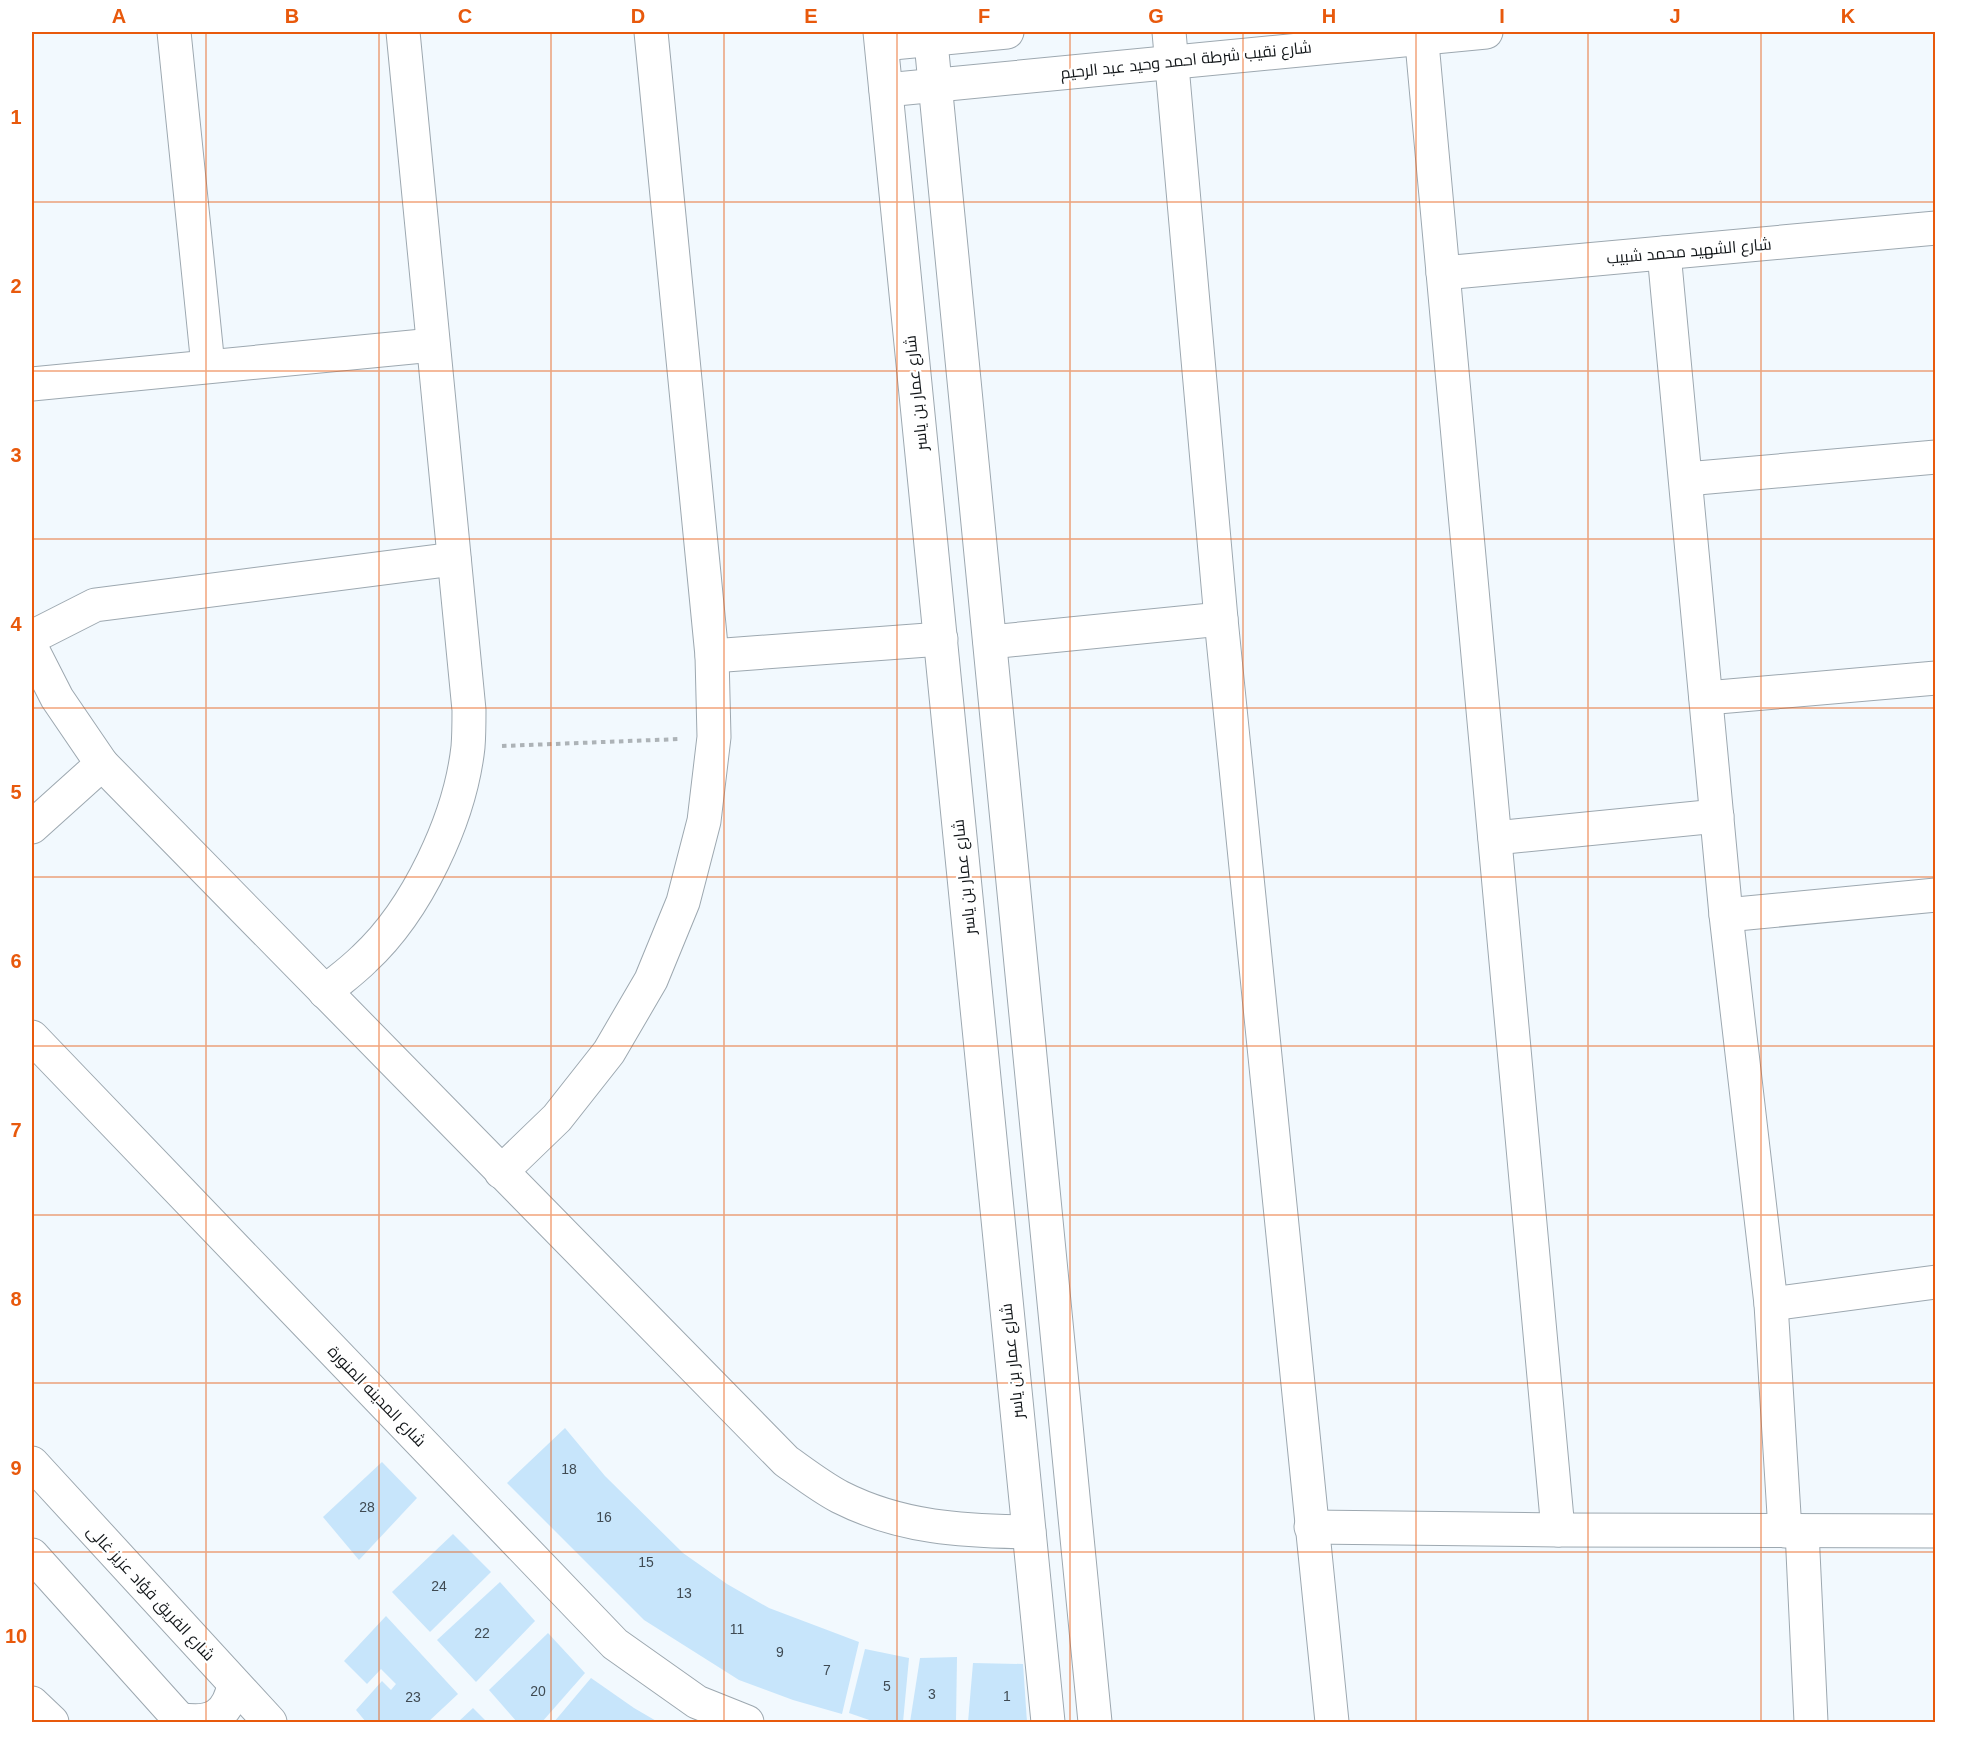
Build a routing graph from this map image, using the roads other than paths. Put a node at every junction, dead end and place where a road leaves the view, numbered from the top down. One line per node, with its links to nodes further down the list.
1 (174, 32): 16 (street)
2 (403, 32): 15 (street)
3 (651, 32): 26 (street)
4 (1007, 32): 6 (street)
5 (1486, 32): 7 (street, شارع نقيب شرطة احمد وحيد عبد الرحيم)
6 (930, 35): 8 (street); 10 (street)
7 (1421, 35): 9 (street, شارع نقيب شرطة احمد وحيد عبد الرحيم); 14 (street)
8 (881, 38): 11 (street, شارع عمار بن ياسر)
9 (1170, 47): 10 (street, شارع نقيب شرطة احمد وحيد عبد الرحيم); 21 (street)
10 (935, 85): 11 (street, شارع نقيب شرطة احمد وحيد عبد الرحيم); 24 (street)
11 (886, 90): 23 (street, شارع عمار بن ياسر)
12 (1935, 228): 13 (street, شارع الشهيد محمد شبيب)
13 (1664, 253): 14 (street, شارع الشهيد محمد شبيب); 19 (street)
14 (1443, 273): 32 (street)
15 (433, 345): 16 (street); 20 (street)
16 (208, 366): 17 (street)
17 (32, 384)
18 (1935, 457): 19 (street)
19 (1686, 479): 28 (street)
20 (454, 560): 22 (street); 35 (street)
21 (1221, 619): 24 (street); 41 (street)
22 (32, 637)
23 (941, 639): 26 (street); 45 (street, شارع عمار بن ياسر)
24 (990, 642): 52 (street)
25 (32, 649): 29 (street)
26 (712, 656): 37 (street)
27 (1935, 678): 28 (street)
28 (1706, 698): 30 (street)
29 (102, 764): 31 (street); 35 (street)
30 (1717, 816): 32 (street); 34 (street)
31 (32, 827)
32 (1495, 838): 42 (street)
33 (1935, 895): 34 (street)
34 (1726, 915): 39 (street)
35 (325, 992): 37 (street)
36 (32, 1036): 50 (street, شارع المدينه المنورة)
37 (501, 1172): 45 (street)
38 (1935, 1282): 39 (street)
39 (1771, 1304): 43 (street)
40 (32, 1463): 47 (street, شارع الفريق فؤاد عزيز غالى)
41 (1311, 1527): 42 (street); 53 (street)
42 (1558, 1530): 43 (street)
43 (1793, 1531): 44 (street); 54 (street)
44 (1935, 1531)
45 (1029, 1532): 51 (street, شارع عمار بن ياسر)
46 (32, 1555): 48 (street)
47 (234, 1684): 48 (street); 49 (street, شارع الفريق فؤاد عزيز غالى)
48 (180, 1720)
49 (270, 1722)
50 (747, 1722)
51 (1048, 1722)
52 (1095, 1722)
53 (1332, 1722)
54 (1811, 1722)

